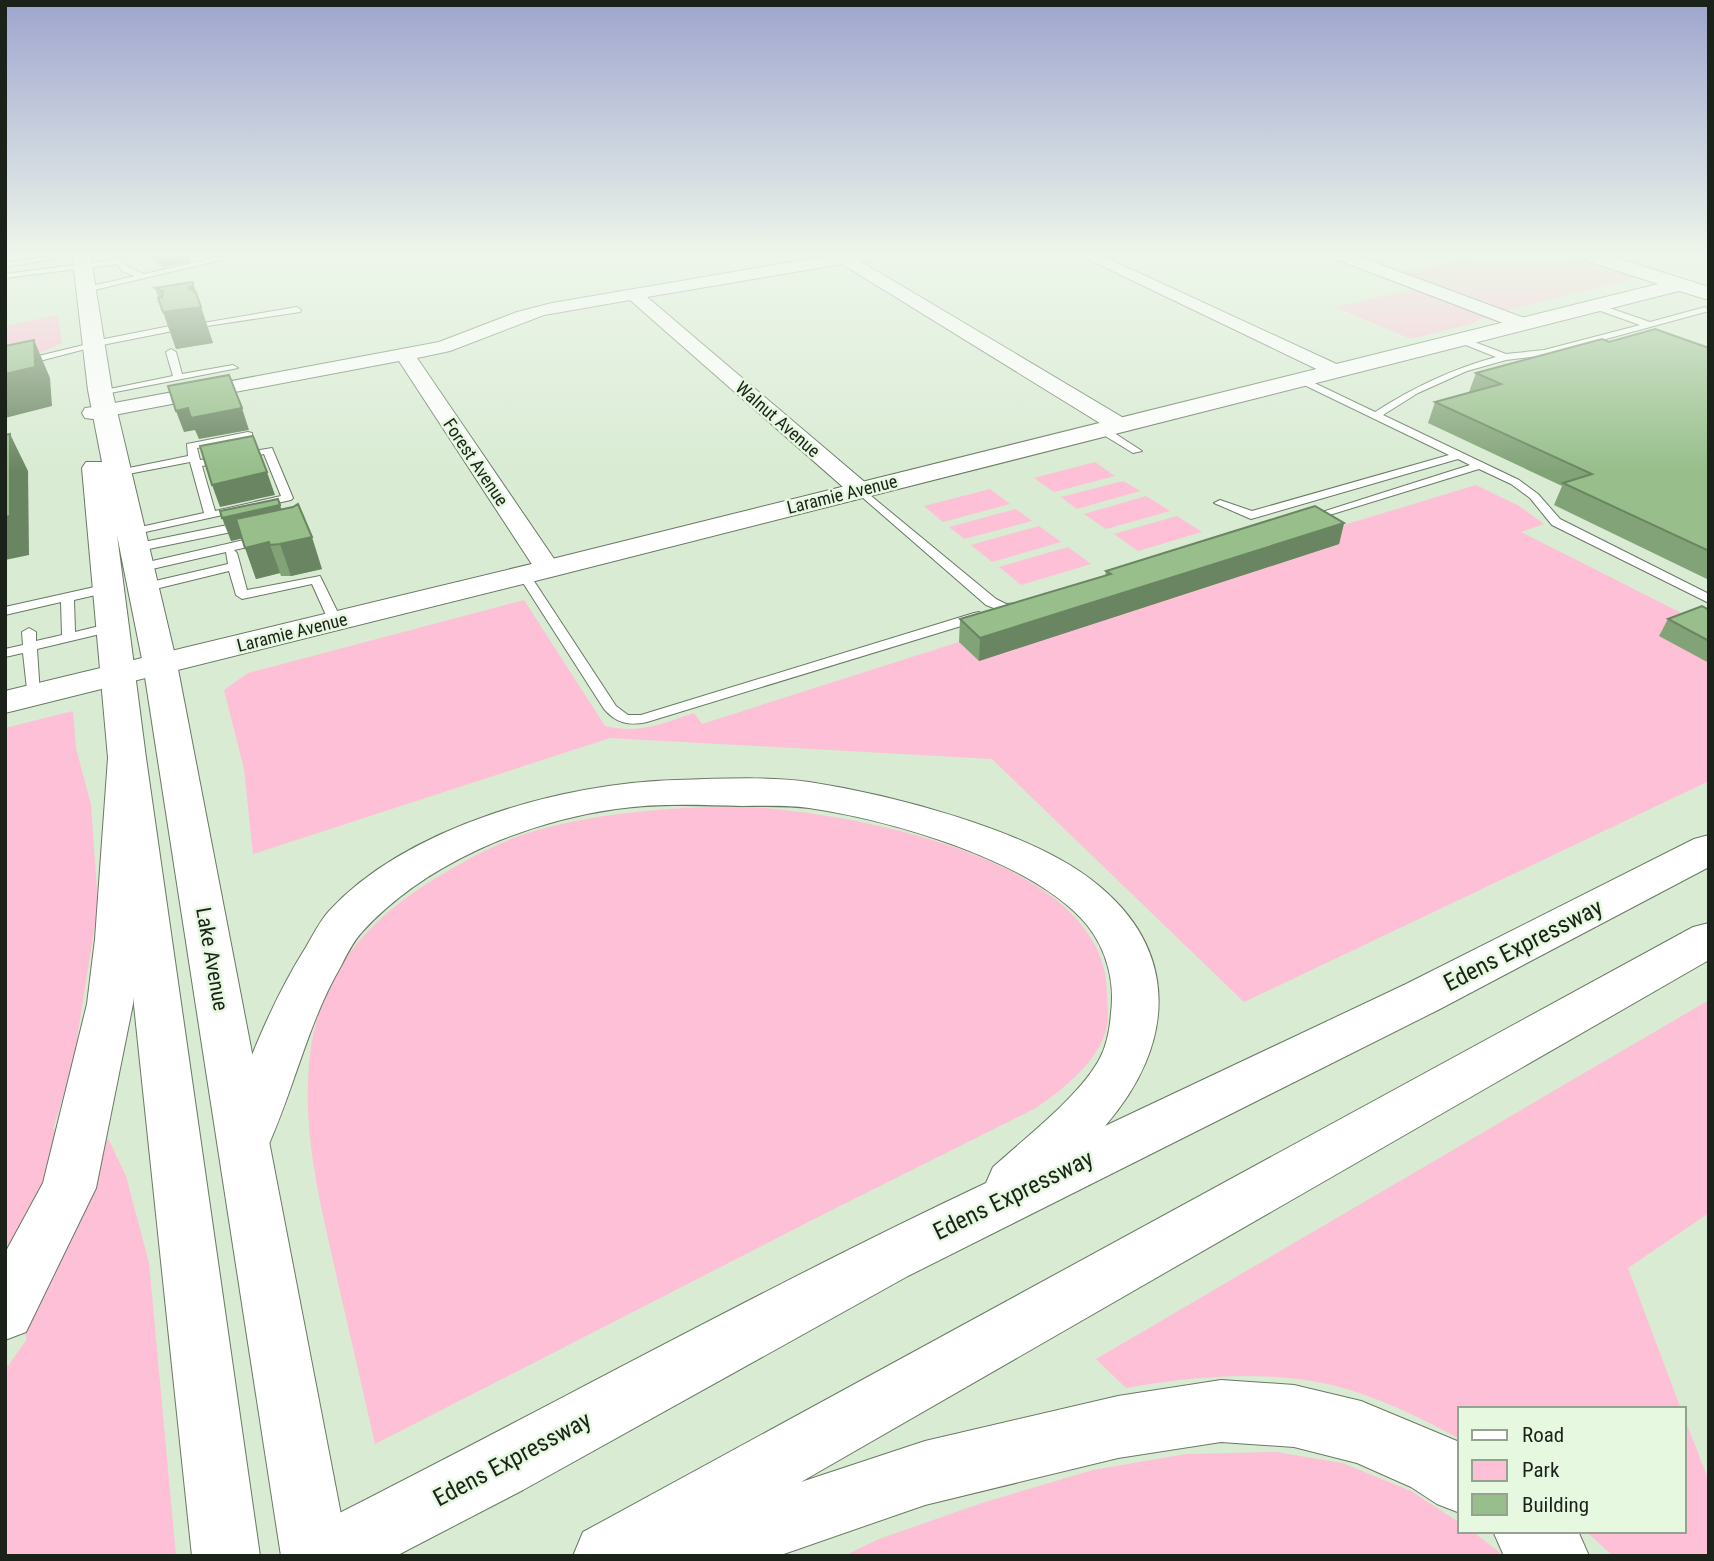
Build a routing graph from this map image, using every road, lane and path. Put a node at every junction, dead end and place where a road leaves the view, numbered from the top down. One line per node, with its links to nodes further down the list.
1 (90, 326): 15 (main road)
2 (498, 326): 11 (street)
3 (670, 326): 28 (street, Walnut Avenue)
4 (951, 326): 21 (street)
5 (1239, 326): 16 (street)
6 (1516, 326): 9 (main road, Laramie Avenue)
7 (1647, 326): 12 (lane)
8 (170, 329): 15 (lane)
9 (1461, 340): 12 (lane); 16 (main road, Laramie Avenue)
10 (171, 352): 17 (lane)
11 (405, 355): 19 (street); 35 (street, Forest Avenue)
12 (1505, 357): 20 (lane)
13 (5, 367): 15 (lane)
14 (233, 368): 17 (lane)
15 (96, 371): 19 (street); 27 (main road, Lake Avenue); 36 (main road, Lake Avenue)
16 (1336, 371): 18 (main road, Laramie Avenue)
17 (178, 378): 19 (lane)
18 (1301, 380): 20 (lane); 21 (main road, Laramie Avenue)
19 (168, 389)
20 (1377, 415): 24 (lane)
21 (1110, 427): 23 (lane); 28 (main road, Laramie Avenue)
22 (248, 435): 25 (lane)
23 (1137, 452)
24 (1459, 455): 26 (lane); 32 (lane)
25 (194, 461): 27 (lane); 29 (lane); 29 (lane)
26 (1481, 466): 30 (lane); 38 (lane)
27 (118, 473): 34 (main road, Lake Avenue)
28 (859, 489): 35 (main road, Laramie Avenue); 40 (lane)
29 (210, 516): 34 (lane)
30 (1298, 521)
31 (254, 523): 34 (lane)
32 (1254, 524)
33 (272, 538): 34 (lane)
34 (137, 559): 42 (lane); 47 (main road, Lake Avenue)
35 (536, 572): 40 (lane); 42 (main road, Laramie Avenue)
36 (108, 588): 37 (lane); 44 (main road, Lake Avenue)
37 (67, 597): 43 (lane); 45 (lane)
38 (1709, 599)
39 (1036, 601): 40 (lane)
40 (1004, 608)
41 (5, 611): 43 (lane)
42 (335, 621): 47 (main road, Laramie Avenue)
43 (29, 626): 45 (lane); 46 (lane); 48 (lane)
44 (112, 627): 45 (lane); 47 (main road, Lake Avenue)
45 (69, 638)
46 (5, 653)
47 (139, 669): 48 (main road, Laramie Avenue); 49 (main road, Lake Avenue); 52 (main road, Lake Avenue)
48 (19, 698)
49 (127, 758): 54 (main road); 57 (main road, Lake Avenue)
50 (1709, 849): 53 (main road, Edens Expressway)
51 (1709, 939): 60 (main road)
52 (245, 1141): 53 (main road); 58 (main road, Lake Avenue)
53 (989, 1206): 59 (main road, Edens Expressway)
54 (5, 1312)
55 (1458, 1480): 61 (main road)
56 (1529, 1533): 62 (main road)
57 (226, 1556)
58 (315, 1556)
59 (326, 1556)
60 (607, 1556)
61 (680, 1556)
62 (1555, 1556)

